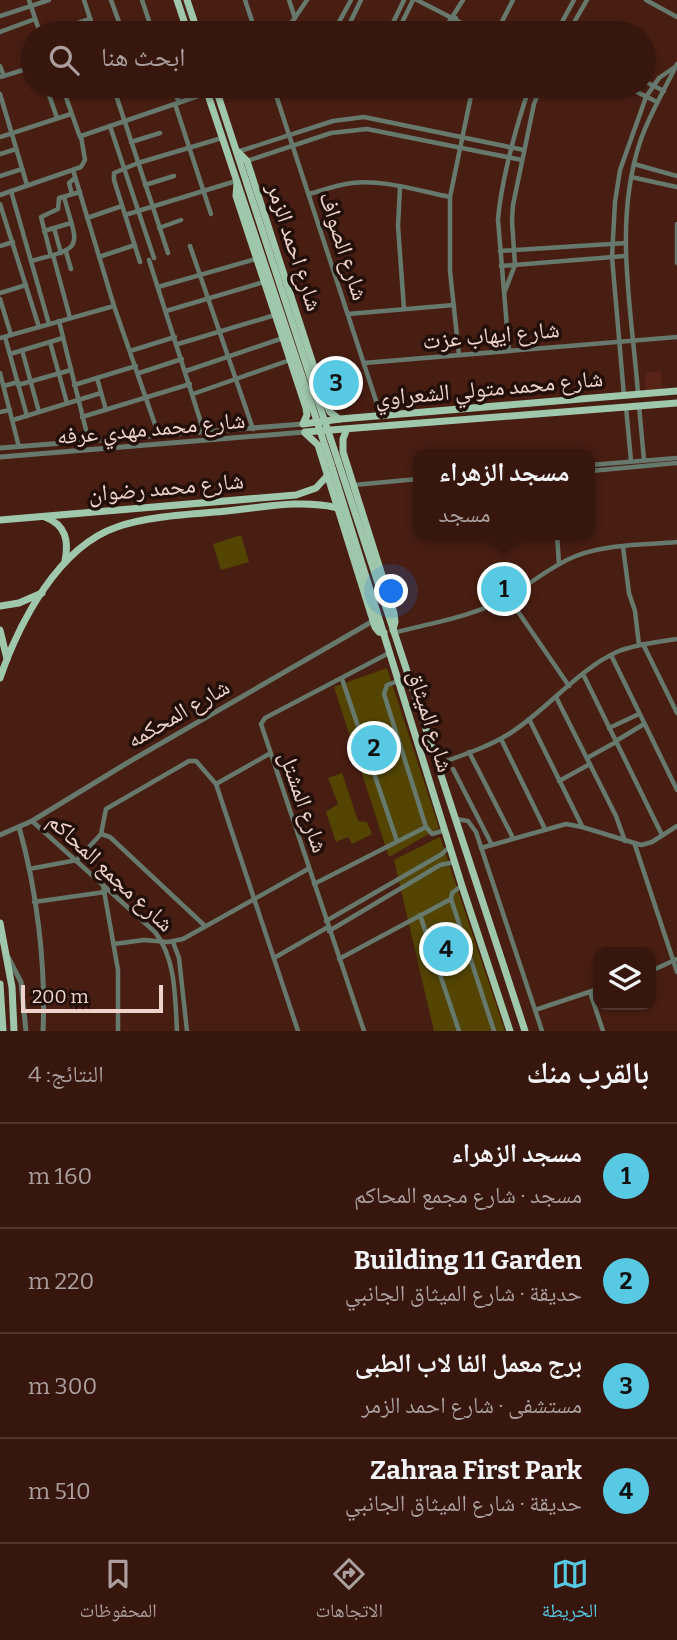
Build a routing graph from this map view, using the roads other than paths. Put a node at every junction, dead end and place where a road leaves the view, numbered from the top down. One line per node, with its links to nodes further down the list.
1 (29, 0): 20 (street)
2 (49, 0): 20 (street)
3 (84, 0): 25 (street)
4 (111, 0): 29 (street)
5 (142, 0): 30 (street)
6 (177, 0): 31 (main road)
7 (187, 0): 32 (main road)
8 (245, 0): 33 (street)
9 (289, 0): 26 (street)
10 (307, 0): 26 (street)
11 (351, 0): 35 (street)
12 (361, 0): 36 (street)
13 (404, 0): 37 (street)
14 (415, 0): 22 (street); 38 (street)
15 (463, 0): 22 (street)
16 (574, 0): 43 (street)
17 (587, 0): 44 (street)
18 (646, 0): 23 (street)
19 (511, 1): 42 (street)
20 (31, 6): 21 (street); 24 (street)
21 (0, 16)
22 (454, 17): 39 (street); 40 (street); 41 (street)
23 (677, 17)
24 (35, 19): 27 (street)
25 (90, 19): 28 (street)
26 (295, 19): 34 (street)
27 (30, 21)
28 (84, 21)
29 (118, 21)
30 (149, 21)
31 (184, 21)
32 (194, 21)
33 (254, 21)
34 (292, 21)
35 (340, 21)
36 (351, 21)
37 (394, 21)
38 (404, 21)
39 (451, 21)
40 (453, 21)
41 (461, 21)
42 (502, 21)
43 (563, 21)
44 (575, 21)
45 (21, 24): 46 (street)
46 (0, 32)
47 (676, 65): 51 (street); 53 (street)
48 (0, 66): 50 (street)
49 (21, 71): 50 (street)
50 (2, 77)
51 (656, 82)
52 (656, 88): 53 (street)
53 (664, 92): 69 (street)
54 (0, 94): 71 (street)
55 (50, 98): 73 (street)
56 (66, 98): 70 (street)
57 (117, 98): 74 (street)
58 (175, 98): 68 (street)
59 (188, 98): 68 (street)
60 (210, 98): 82 (main road, شارع احمد الزمر)
61 (219, 98): 90 (main road, شارع احمد الزمر)
62 (277, 98): 78 (street, شارع الصواف)
63 (470, 98): 79 (street)
64 (527, 98): 86 (street)
65 (536, 98): 89 (street)
66 (646, 98): 133 (street)
67 (648, 98): 69 (street)
68 (178, 103): 74 (street); 88 (street)
69 (657, 103): 96 (street)
70 (71, 114): 73 (street); 81 (street)
71 (6, 116): 72 (street); 77 (street)
72 (0, 117)
73 (57, 118): 77 (street)
74 (125, 121): 75 (street); 83 (street)
75 (110, 126): 81 (street); 97 (street)
76 (160, 132): 83 (street)
77 (12, 133): 80 (street); 87 (street)
78 (289, 135): 79 (street); 84 (street, شارع الصواف); 90 (street)
79 (462, 136): 85 (street); 86 (street)
80 (0, 137)
81 (80, 137): 99 (street)
82 (223, 138): 88 (street); 105 (main road, شارع احمد الزمر)
83 (131, 142): 95 (street)
84 (293, 146): 85 (street); 94 (street); 114 (street, شارع الصواف)
85 (460, 147): 92 (street); 117 (street)
86 (513, 147): 89 (street); 92 (street)
87 (16, 149): 91 (street); 98 (street)
88 (190, 149): 95 (street); 112 (street)
89 (524, 150): 93 (street)
90 (237, 152): 94 (main road, شارع احمد الزمر); 266 (main road, bridge)
91 (0, 154)
92 (511, 158): 93 (street); 141 (street)
93 (522, 160): 140 (street)
94 (247, 161): 215 (main road, شارع احمد الزمر)
95 (138, 163): 97 (street); 107 (street)
96 (634, 164): 102 (street); 103 (street)
97 (124, 168): 119 (street); 121 (street)
98 (22, 169): 100 (street); 106 (street)
99 (73, 170): 104 (street); 106 (street)
100 (0, 176)
101 (174, 176): 107 (street)
102 (677, 176)
103 (631, 177): 109 (street); 132 (street)
104 (75, 178): 111 (street); 113 (street)
105 (237, 182): 112 (street); 148 (main road, شارع احمد الزمر); 266 (main road, bridge)
106 (27, 185): 110 (street)
107 (145, 185): 120 (street)
108 (400, 187): 114 (street); 117 (street); 165 (street)
109 (677, 187)
110 (11, 191): 115 (street); 136 (street)
111 (79, 192): 113 (street); 124 (street)
112 (204, 192): 120 (street); 122 (street)
113 (72, 194): 116 (street)
114 (309, 194): 167 (street, شارع الصواف)
115 (0, 195)
116 (64, 197): 126 (street); 130 (street)
117 (450, 197): 163 (street)
118 (0, 204): 131 (street)
119 (122, 206): 123 (street); 124 (street)
120 (152, 206): 121 (street); 129 (street)
121 (138, 211): 123 (street); 158 (street)
122 (211, 214)
123 (125, 215): 134 (street)
124 (87, 218): 146 (street)
125 (181, 220): 129 (street)
126 (71, 223): 128 (street); 142 (street)
127 (677, 224): 138 (street)
128 (54, 228): 130 (street); 142 (street)
129 (159, 228): 143 (street)
130 (44, 231): 144 (street)
131 (13, 242): 135 (street); 139 (street)
132 (626, 243): 133 (street); 145 (street)
133 (611, 244): 140 (street); 147 (street)
134 (135, 245): 146 (street); 150 (street)
135 (0, 246)
136 (27, 246): 139 (street); 149 (street)
137 (190, 246): 155 (street)
138 (676, 248): 151 (street)
139 (15, 250): 157 (street)
140 (514, 250): 141 (street); 152 (street)
141 (499, 251): 153 (street)
142 (63, 252): 144 (street); 154 (street)
143 (168, 253)
144 (52, 255): 149 (street); 169 (street)
145 (626, 256): 147 (street); 181 (street)
146 (99, 257): 164 (street)
147 (612, 257): 152 (street); 180 (street)
148 (257, 259): 155 (street); 156 (main road, شارع احمد الزمر)
149 (31, 261): 171 (street)
150 (140, 262)
151 (677, 263)
152 (515, 265): 153 (street); 159 (street)
153 (501, 266): 159 (street)
154 (71, 268)
155 (200, 274): 158 (street); 162 (street)
156 (265, 282): 162 (street); 168 (main road, شارع احمد الزمر)
157 (26, 285): 160 (street); 172 (street)
158 (159, 287): 166 (street)
159 (505, 291): 186 (street)
160 (0, 293)
161 (0, 299): 174 (street)
162 (208, 299): 166 (street); 173 (street)
163 (454, 305): 165 (street); 188 (street)
164 (114, 306): 169 (street); 185 (street)
165 (404, 309): 167 (street)
166 (166, 310): 176 (street)
167 (348, 314): 192 (street, شارع الصواف)
168 (276, 315): 173 (street); 179 (main road, شارع احمد الزمر)
169 (70, 318): 170 (street)
170 (59, 321): 171 (street); 178 (street)
171 (49, 324): 172 (street)
172 (38, 327): 174 (street)
173 (220, 331): 183 (street); 189 (street)
174 (11, 335): 175 (street)
175 (2, 337): 187 (street)
176 (175, 337): 183 (street); 185 (street)
177 (677, 337): 181 (street, شارع ايهاب عزت)
178 (63, 338): 182 (street); 194 (street)
179 (283, 338): 189 (street); 191 (main road, شارع احمد الزمر)
180 (620, 341): 181 (street, شارع ايهاب عزت); 186 (street, شارع ايهاب عزت); 210 (street)
181 (634, 341): 209 (street)
182 (50, 342): 184 (street); 197 (street)
183 (178, 344): 190 (street)
184 (22, 350): 187 (street); 201 (street)
185 (130, 351): 193 (street)
186 (509, 351): 188 (street, شارع ايهاب عزت)
187 (9, 354): 202 (street)
188 (458, 355): 192 (street, شارع ايهاب عزت)
189 (228, 356): 195 (street); 200 (street)
190 (182, 359): 195 (street); 198 (street)
191 (290, 360): 200 (street); 218 (main road, شارع احمد الزمر)
192 (364, 363): 226 (street, شارع الصواف)
193 (136, 366): 198 (street); 199 (street)
194 (71, 370): 197 (street); 204 (street)
195 (186, 371): 203 (street)
196 (0, 373): 205 (street)
197 (59, 373): 201 (street); 213 (street)
198 (139, 373): 211 (street)
199 (97, 378): 204 (street); 207 (street)
200 (236, 379): 208 (street); 233 (street)
201 (31, 381): 202 (street); 222 (street)
202 (18, 383): 205 (street); 225 (street)
203 (190, 384): 208 (street); 211 (street)
204 (74, 385): 212 (street)
205 (4, 386): 219 (street)
206 (677, 391): 209 (main road, شارع محمد متولي الشعراوي)
207 (101, 393): 212 (street); 220 (street)
208 (193, 394): 235 (street)
209 (638, 395): 210 (main road, شارع محمد متولي الشعراوي)
210 (624, 396): 223 (main road, شارع محمد متولي الشعراوي)
211 (147, 397): 220 (street); 236 (street)
212 (78, 400): 213 (street); 227 (street)
213 (67, 403): 222 (street)
214 (677, 403): 216 (main road, شارع محمد متولي الشعراوي)
215 (326, 404): 218 (main road); 228 (main road, شارع احمد الزمر)
216 (639, 406): 217 (main road, شارع محمد متولي الشعراوي); 243 (street)
217 (626, 407): 230 (main road, شارع محمد متولي الشعراوي); 244 (street)
218 (306, 408): 232 (main road, شارع احمد الزمر)
219 (10, 410): 221 (street); 229 (street)
220 (106, 410): 227 (street)
221 (0, 412)
222 (39, 412): 225 (street)
223 (407, 414): 224 (main road, شارع محمد متولي الشعراوي); 230 (main road)
224 (392, 415): 226 (main road, شارع محمد متولي الشعراوي); 231 (main road)
225 (27, 416): 229 (street)
226 (381, 416): 228 (main road, شارع محمد متولي الشعراوي)
227 (82, 417): 237 (street)
228 (340, 419): 232 (main road, شارع محمد متولي الشعراوي)
229 (13, 420): 238 (street)
230 (408, 426): 231 (main road, شارع محمد متولي الشعراوي)
231 (393, 427): 234 (main road, شارع محمد متولي الشعراوي)
232 (304, 428): 233 (street, شارع محمد مهدي عرفه); 234 (main road, شارع محمد متولي الشعراوي); 241 (main road, شارع الميثاق); 242 (street, شارع محمد مهدي عرفه)
233 (253, 429): 235 (street, شارع محمد مهدي عرفه)
234 (346, 431): 240 (main road)
235 (204, 433): 236 (street, شارع محمد مهدي عرفه)
236 (159, 437): 237 (street, شارع محمد مهدي عرفه)
237 (89, 442): 238 (street, شارع محمد مهدي عرفه)
238 (19, 447): 239 (street, شارع محمد مهدي عرفه)
239 (0, 448)
240 (342, 448): 241 (main road); 250 (main road, شارع الميثاق)
241 (321, 455): 248 (main road, شارع الميثاق)
242 (0, 457)
243 (644, 460): 244 (street); 245 (street)
244 (631, 461): 246 (street)
245 (677, 461): 247 (street)
246 (595, 465)
247 (595, 470)
248 (328, 475): 251 (main road, شارع محمد رضوان); 253 (main road, شارع الميثاق)
249 (413, 479): 250 (street)
250 (354, 485): 266 (main road, شارع الميثاق)
251 (311, 490): 252 (main road); 254 (main road, شارع محمد رضوان)
252 (313, 504): 253 (main road, شارع محمد رضوان); 259 (main road, شارع محمد رضوان)
253 (338, 508): 264 (main road, شارع الميثاق)
254 (42, 517): 255 (main road, شارع محمد رضوان); 259 (main road)
255 (0, 520)
256 (557, 540): 260 (street)
257 (677, 542): 258 (street)
258 (623, 547): 260 (street); 268 (street)
259 (65, 562): 261 (main road, شارع محمد رضوان)
260 (559, 564): 262 (street)
261 (42, 592): 263 (main road); 271 (main road, شارع محمد رضوان)
262 (508, 597): 266 (street); 276 (street)
263 (0, 606)
264 (373, 621): 266 (main road, شارع الميثاق); 298 (street, شارع المحكمه)
265 (0, 630): 271 (main road)
266 (390, 632): 269 (main road, شارع الميثاق); 290 (main road, شارع الميثاق)
267 (677, 639): 268 (street)
268 (641, 645): 270 (street); 278 (street)
269 (390, 652): 274 (street, شارع المشتل); 275 (main road, شارع الميثاق)
270 (611, 655): 272 (street); 279 (street)
271 (7, 660): 273 (main road, شارع محمد رضوان)
272 (583, 674): 276 (street); 283 (street)
273 (0, 678)
274 (342, 679): 288 (street, شارع المشتل); 310 (street)
275 (398, 681): 301 (street); 304 (main road, شارع الميثاق)
276 (569, 686): 277 (street)
277 (556, 697): 280 (street); 289 (street)
278 (677, 712)
279 (639, 714): 281 (street); 282 (street)
280 (529, 719): 285 (street); 293 (street)
281 (627, 720): 283 (street); 284 (street)
282 (644, 724): 284 (street); 295 (street)
283 (609, 729): 286 (street)
284 (633, 731): 286 (street)
285 (501, 739): 287 (street); 303 (street)
286 (616, 742): 289 (street); 307 (street)
287 (469, 752): 290 (street); 309 (street)
288 (269, 754): 294 (street); 319 (street, شارع المشتل)
289 (587, 758): 291 (street)
290 (438, 764): 297 (main road, شارع الميثاق)
291 (590, 764): 293 (street); 296 (street)
292 (453, 769): 312 (street)
293 (559, 781): 302 (street)
294 (216, 784): 305 (street); 324 (street)
295 (677, 790)
296 (617, 818): 308 (street); 311 (street)
297 (456, 819): 315 (street); 329 (main road, شارع الميثاق)
298 (32, 821): 300 (street, شارع المحكمه); 316 (street, شارع مجمع المحاكم)
299 (677, 826): 307 (street)
300 (19, 827): 306 (street, شارع المحكمه); 318 (street)
301 (426, 827): 304 (street); 310 (street)
302 (582, 827): 303 (street); 308 (street)
303 (545, 829): 309 (street)
304 (445, 830): 314 (main road, شارع الميثاق)
305 (101, 834): 316 (street); 330 (street)
306 (0, 835)
307 (662, 835): 313 (street)
308 (607, 836): 311 (street)
309 (513, 838): 312 (street)
310 (397, 841): 321 (street)
311 (625, 842): 313 (street)
312 (492, 845): 315 (street)
313 (635, 845): 341 (street)
314 (450, 846): 317 (main road, شارع الميثاق); 331 (street)
315 (481, 848): 347 (street)
316 (76, 860): 318 (street); 320 (street, شارع مجمع المحاكم)
317 (455, 862): 322 (main road, شارع الميثاق); 331 (street)
318 (29, 869): 326 (street)
319 (309, 869): 321 (street, شارع المشتل); 324 (street)
320 (103, 884): 323 (street); 333 (street, شارع مجمع المحاكم)
321 (314, 884): 331 (street, شارع المشتل)
322 (462, 886): 325 (street); 332 (main road, شارع الميثاق)
323 (105, 892): 326 (street); 336 (street)
324 (254, 899): 330 (street); 339 (street)
325 (451, 899): 327 (street); 358 (street)
326 (34, 902): 351 (street)
327 (420, 915): 340 (street); 357 (street)
328 (0, 923): 338 (main road)
329 (490, 923): 332 (main road); 335 (main road, شارع الميثاق)
330 (205, 926): 334 (street)
331 (328, 926): 339 (street); 340 (street, شارع المشتل)
332 (477, 928): 337 (main road, شارع الميثاق)
333 (163, 942): 334 (street); 336 (street); 353 (street, شارع مجمع المحاكم)
334 (173, 942): 354 (street)
335 (496, 942): 337 (main road); 360 (main road, شارع الميثاق)
336 (114, 944): 352 (street)
337 (483, 947): 359 (main road, شارع الميثاق)
338 (6, 955): 349 (main road); 350 (street)
339 (274, 958): 355 (street)
340 (339, 959): 356 (street, شارع المشتل)
341 (675, 960): 342 (street); 343 (street)
342 (656, 969)
343 (677, 972)
344 (0, 984): 348 (main road)
345 (593, 991): 346 (street)
346 (590, 992): 347 (street); 362 (street)
347 (535, 1010): 361 (street)
348 (3, 1031)
349 (14, 1031)
350 (26, 1031)
351 (43, 1031)
352 (118, 1031)
353 (177, 1031)
354 (187, 1031)
355 (298, 1031)
356 (364, 1031)
357 (459, 1031)
358 (494, 1031)
359 (510, 1031)
360 (525, 1031)
361 (542, 1031)
362 (603, 1031)

